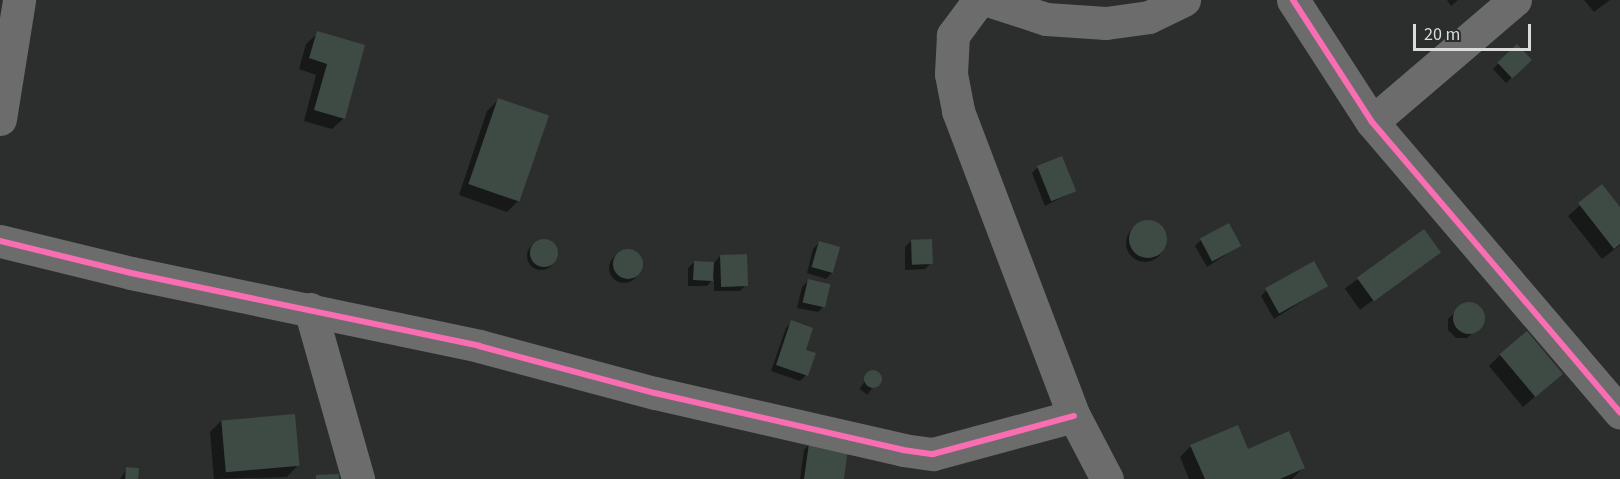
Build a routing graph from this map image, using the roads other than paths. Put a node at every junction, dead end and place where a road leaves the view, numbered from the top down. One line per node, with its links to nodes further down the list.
1 (19, 0): 7 (street)
2 (979, 0): 12 (street)
3 (988, 0): 4 (street)
4 (1184, 0)
5 (1293, 0): 8 (street)
6 (1515, 0): 8 (street)
7 (0, 119)
8 (1372, 122): 11 (street)
9 (0, 241): 10 (street)
10 (310, 309): 12 (street); 13 (street)
11 (1620, 411)
12 (1074, 416): 14 (street)
13 (358, 479)
14 (1107, 479)

